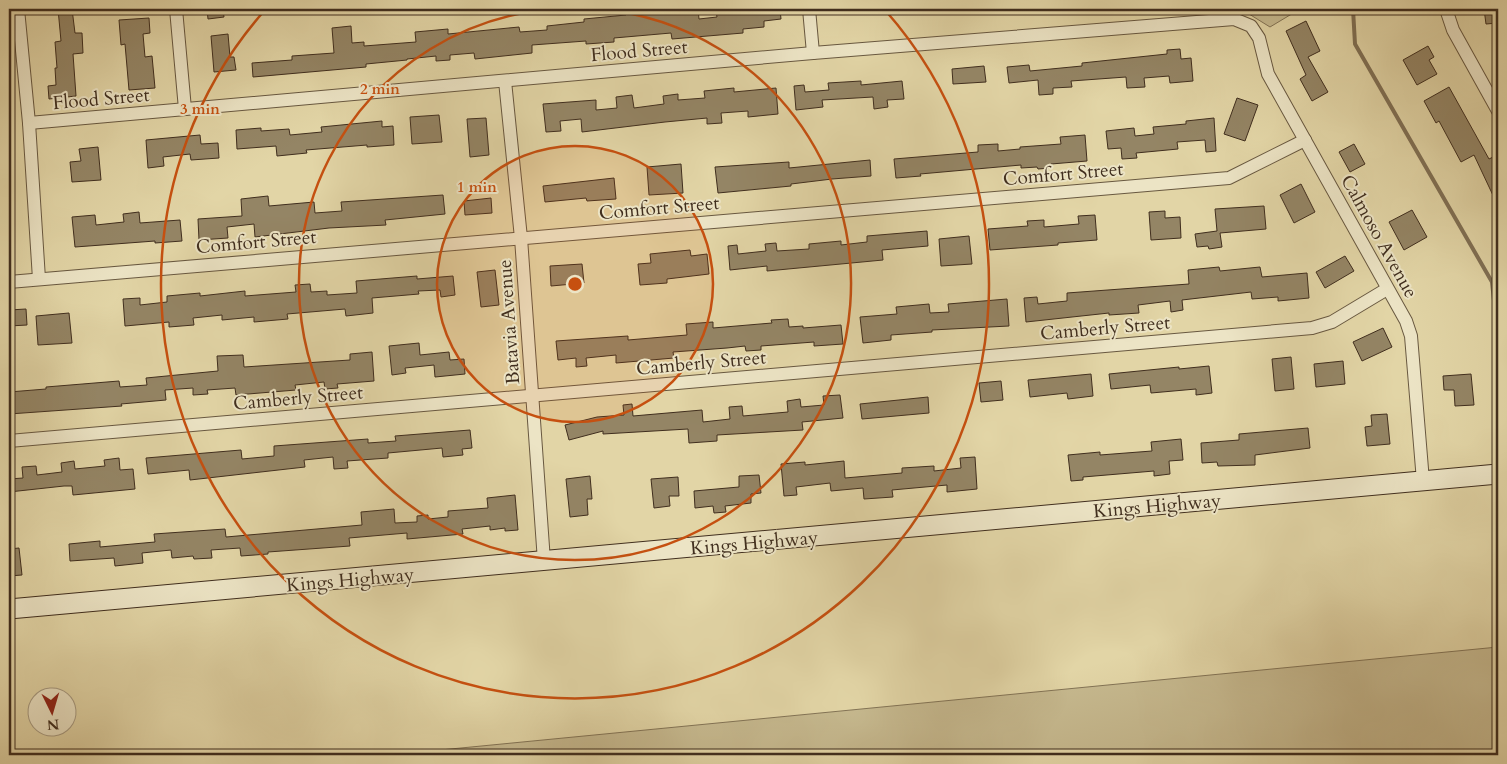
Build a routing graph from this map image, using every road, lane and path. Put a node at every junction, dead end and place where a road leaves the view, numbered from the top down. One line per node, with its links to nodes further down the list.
1 (18, 9): 10 (street)
2 (176, 9): 8 (street)
3 (809, 9): 6 (street)
4 (1446, 9): 9 (street)
5 (1251, 26): 6 (street, Flood Street); 11 (street, Calmoso Avenue)
6 (813, 53): 7 (street, Flood Street)
7 (506, 80): 8 (street, Flood Street); 12 (street, Batavia Avenue)
8 (184, 109): 10 (street, Flood Street)
9 (1498, 111)
10 (29, 123): 13 (street)
11 (1304, 140): 12 (street, Comfort Street); 15 (street, Calmoso Avenue)
12 (521, 238): 13 (street, Comfort Street); 16 (street, Batavia Avenue)
13 (39, 279): 14 (street, Comfort Street)
14 (9, 282)
15 (1387, 289): 16 (street, Camberly Street); 19 (street, Calmoso Avenue)
16 (532, 396): 17 (street, Camberly Street); 20 (street, Batavia Avenue)
17 (9, 441)
18 (1498, 474): 19 (street, Kings Highway)
19 (1423, 481): 20 (street, Kings Highway)
20 (544, 561): 21 (street, Kings Highway)
21 (9, 609)

